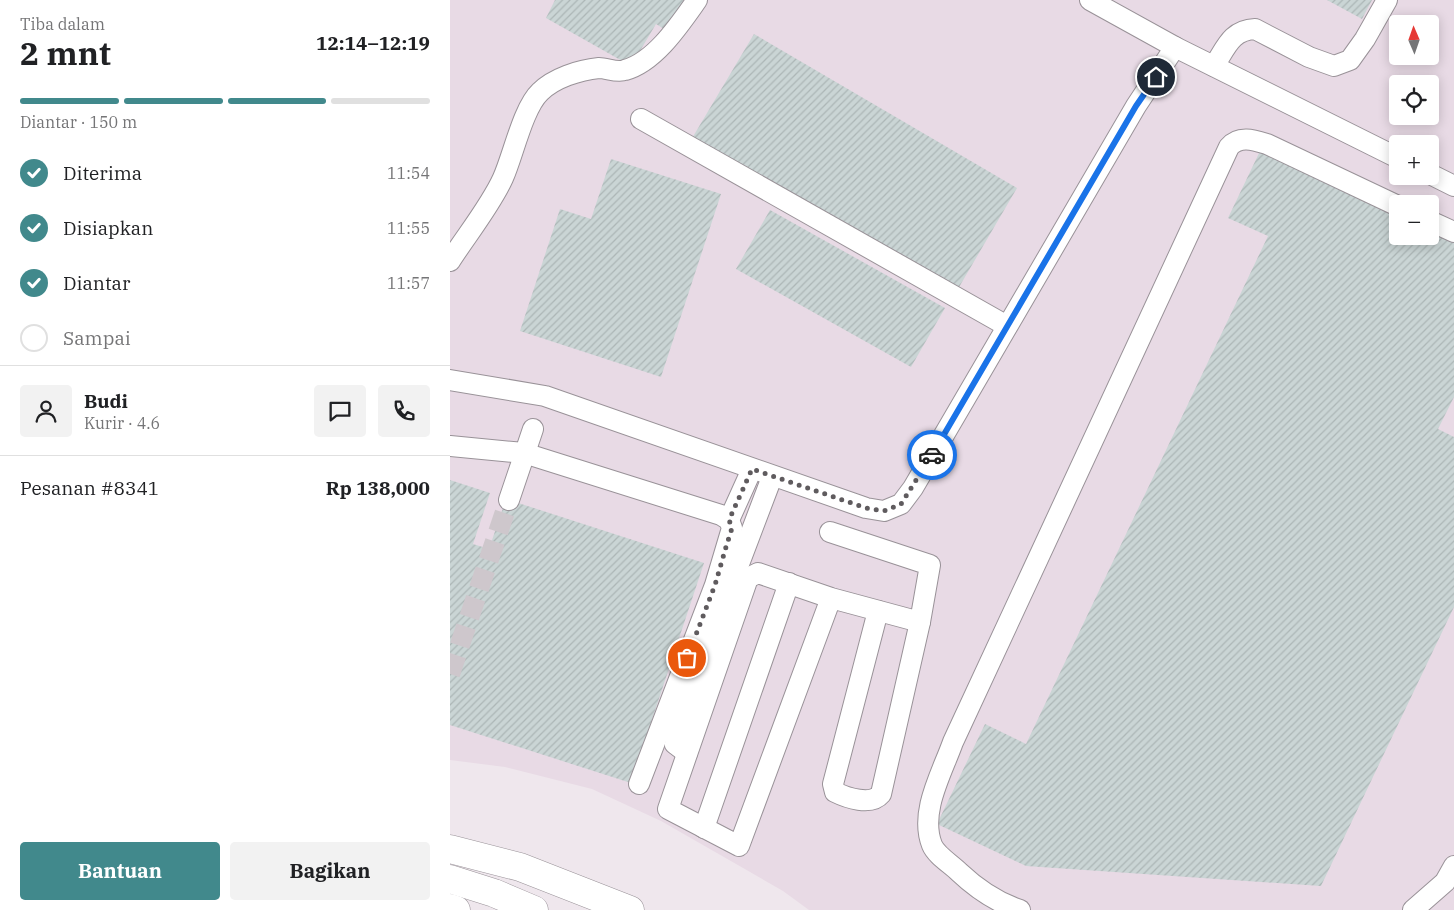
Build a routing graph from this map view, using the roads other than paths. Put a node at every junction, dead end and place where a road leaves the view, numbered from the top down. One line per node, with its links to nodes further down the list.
1 (696, 0): 13 (lane)
2 (1090, 0): 4 (lane)
3 (1387, 0): 5 (lane)
4 (1175, 47): 5 (lane); 14 (lane)
5 (1214, 66): 7 (lane)
6 (641, 119): 14 (lane)
7 (1389, 154)
8 (1439, 178): 9 (lane)
9 (1454, 186)
10 (1389, 202): 38 (lane)
11 (1439, 225): 12 (lane)
12 (1454, 232)
13 (450, 261)
14 (1007, 326): 20 (lane)
15 (450, 380): 19 (lane)
16 (533, 429): 18 (lane)
17 (450, 446): 18 (lane)
18 (524, 453): 21 (lane); 22 (lane)
19 (752, 469): 20 (lane); 22 (lane)
20 (772, 477): 28 (lane)
21 (509, 500)
22 (729, 520): 29 (lane)
23 (830, 532): 27 (lane)
24 (790, 583): 25 (lane); 28 (lane); 30 (lane)
25 (831, 598): 26 (lane); 30 (lane)
26 (878, 611): 27 (lane); 27 (lane)
27 (920, 622)
28 (687, 753): 30 (lane)
29 (638, 784)
30 (704, 828)
31 (450, 849): 37 (highway)
32 (1454, 866): 39 (lane)
33 (450, 879): 36 (highway)
34 (450, 908): 35 (highway)
35 (456, 910)
36 (534, 910)
37 (630, 910)
38 (1020, 910)
39 (1413, 910)

